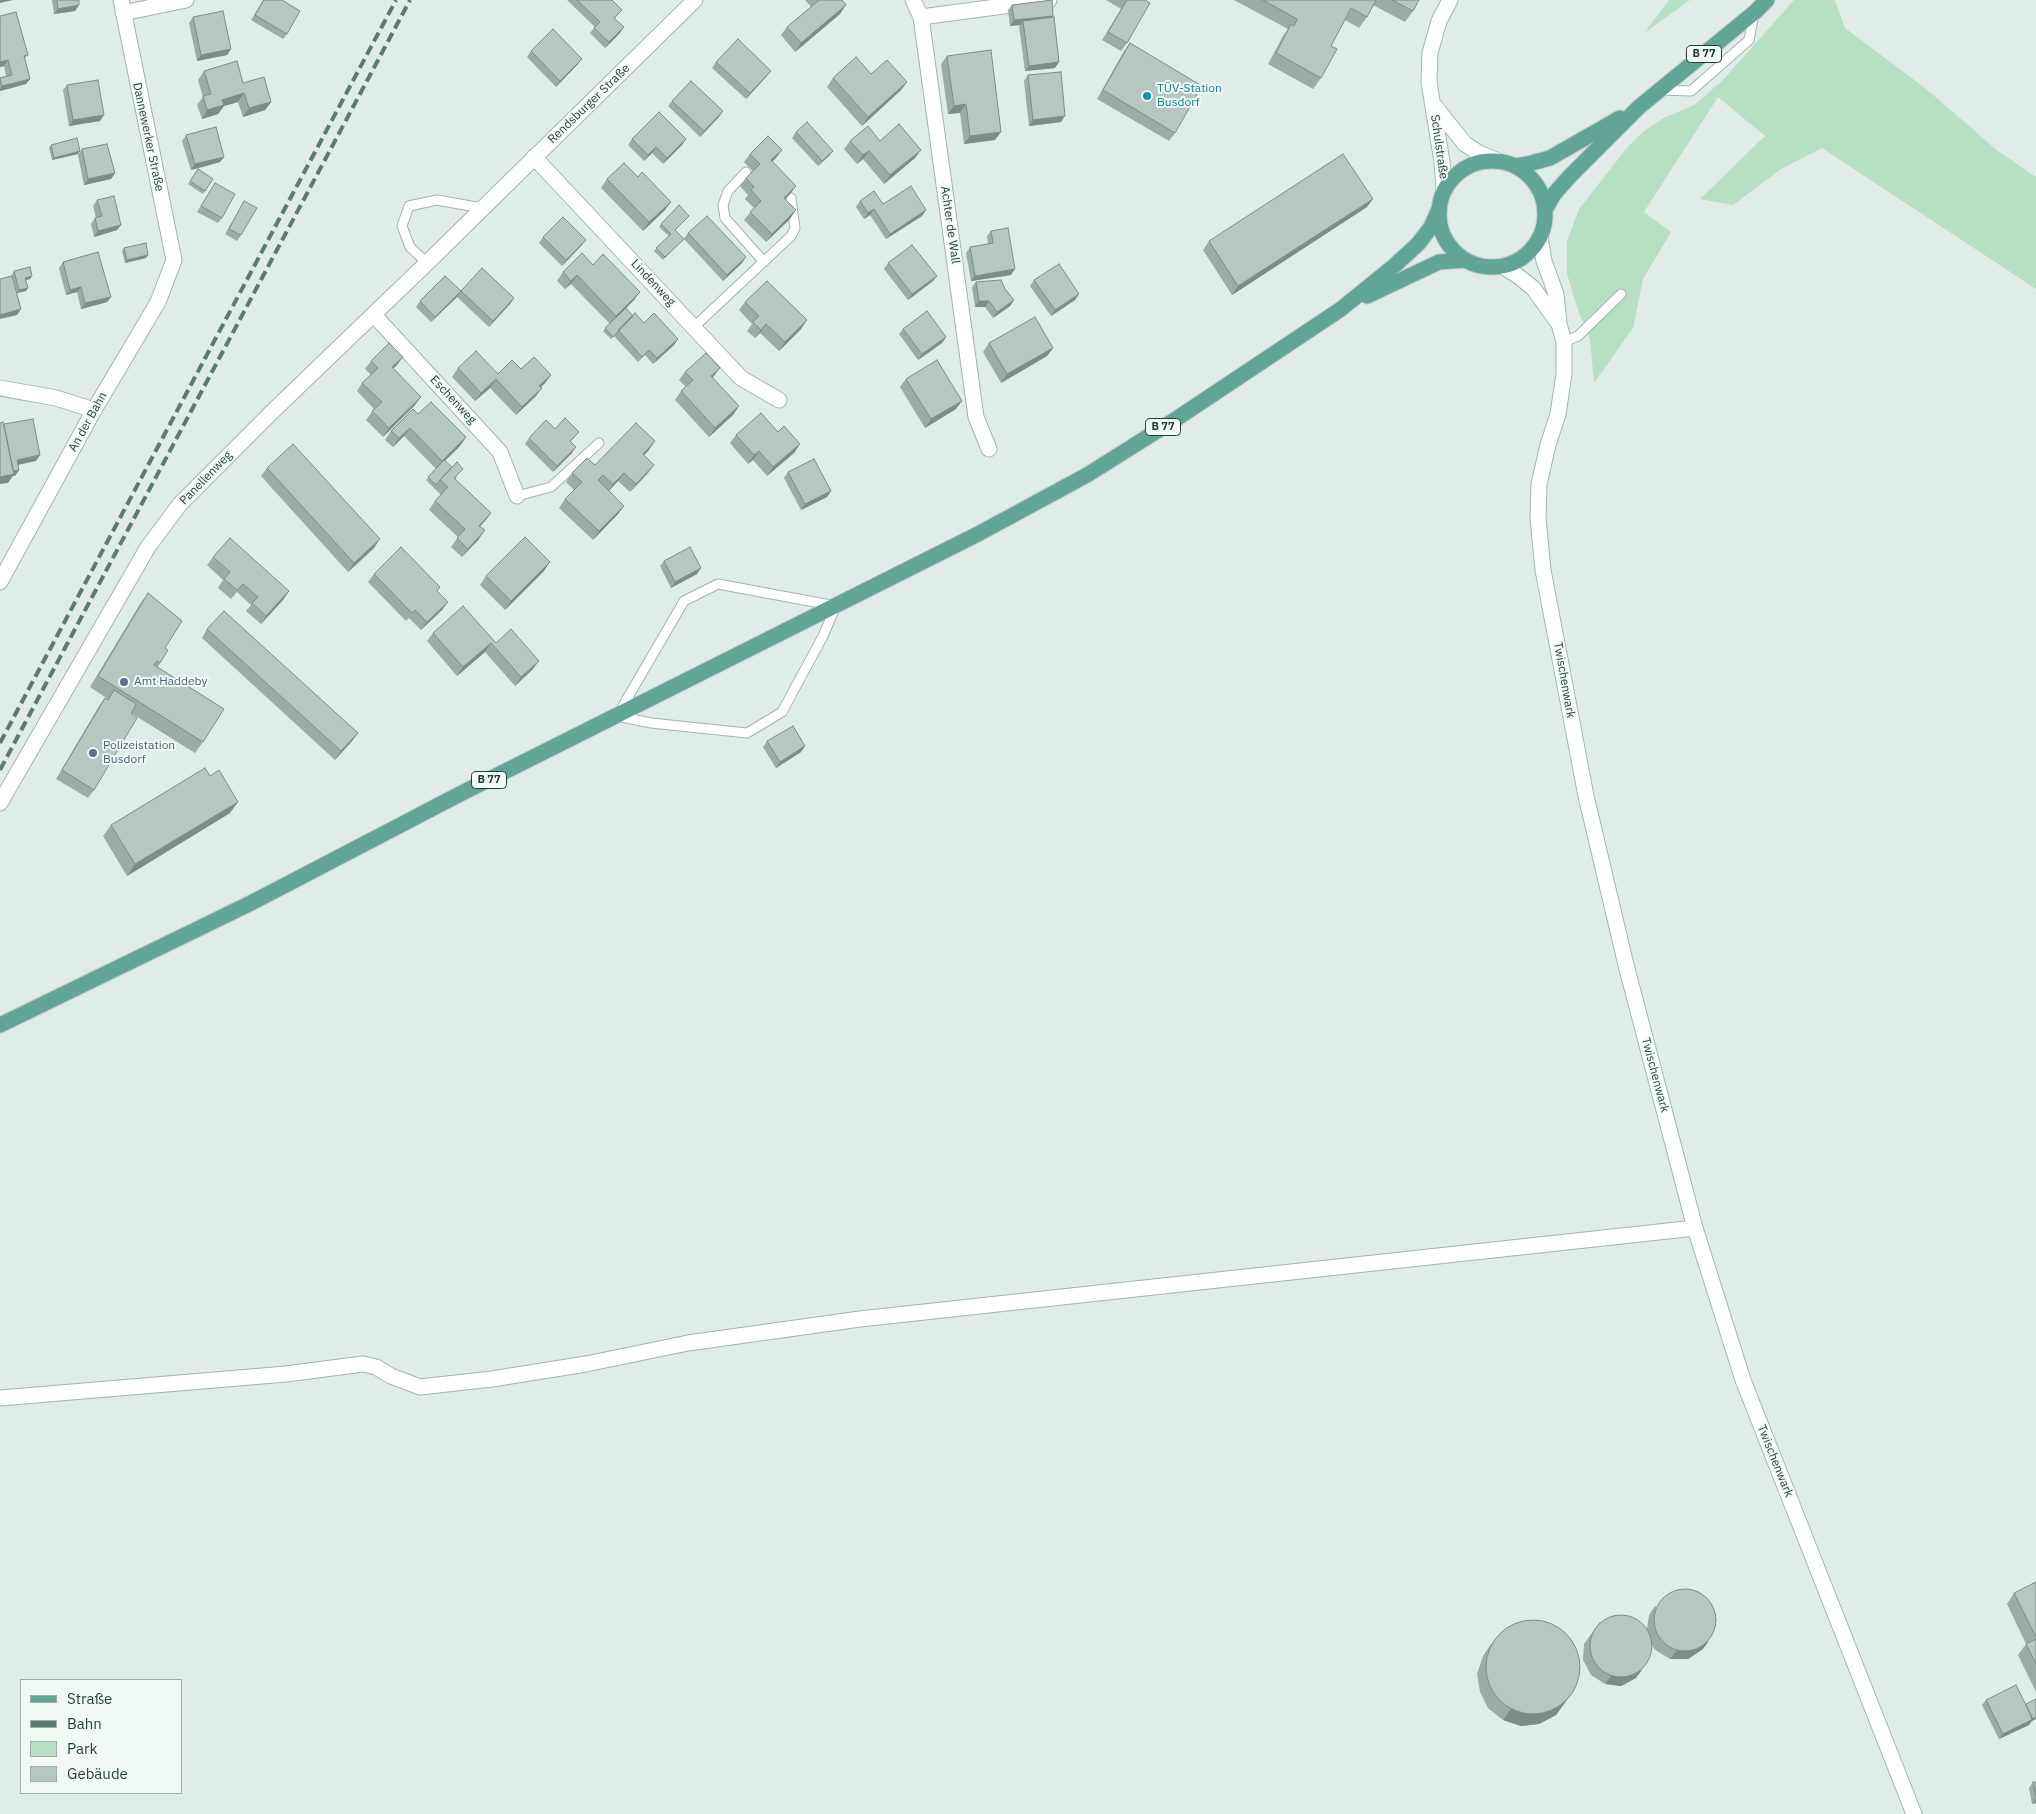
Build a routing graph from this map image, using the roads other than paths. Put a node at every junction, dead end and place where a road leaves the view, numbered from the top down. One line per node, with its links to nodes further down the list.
1 (186, 0): 7 (street, Dannewerker Straße)
2 (695, 0): 11 (street, Rendsburger Straße)
3 (914, 0): 8 (street, Achter de Wall)
4 (1049, 0): 8 (street)
5 (1450, 0): 9 (street, Schulstraße)
6 (1767, 0): 10 (main road, B 77)
7 (122, 7): 21 (street, Dannewerker Straße)
8 (921, 17): 36 (street, Achter de Wall)
9 (1433, 104): 12 (street, Schulstraße); 15 (street, Schulstraße)
10 (1639, 108): 13 (main road, B 77); 19 (main road, B 77)
11 (534, 157): 17 (street, Rendsburger Straße); 30 (street, Lindenweg)
12 (1496, 160): 13 (main road); 15 (main road)
13 (1516, 166): 19 (main road)
14 (746, 172): 23 (lane)
15 (1444, 190): 18 (main road)
16 (791, 198): 23 (lane)
17 (482, 208): 24 (street, Panellenweg); 24 (lane)
18 (1439, 209): 22 (main road); 27 (main road, B 77)
19 (1545, 210): 20 (main road)
20 (1540, 238): 25 (main road); 29 (street, Twischenwark)
21 (174, 260): 34 (street, An der Bahn)
22 (1465, 260): 25 (main road); 27 (main road, B 77)
23 (764, 262): 30 (lane)
24 (427, 263): 28 (street, Panellenweg)
25 (1502, 266): 29 (street, Twischenwark)
26 (1621, 294): 31 (lane)
27 (1341, 309): 39 (main road, B 77)
28 (374, 315): 37 (street, Eschenweg); 41 (street, Panellenweg)
29 (1559, 324): 31 (street, Twischenwark)
30 (694, 327): 33 (street, Lindenweg)
31 (1564, 342): 43 (street, Twischenwark)
32 (0, 388): 34 (street)
33 (779, 400)
34 (94, 410): 38 (street, An der Bahn)
35 (599, 443): 37 (lane)
36 (989, 449)
37 (517, 496)
38 (0, 582)
39 (836, 606): 40 (main road, B 77); 40 (lane); 40 (lane)
40 (617, 716): 42 (main road, B 77)
41 (0, 803)
42 (0, 1025)
43 (1695, 1228): 44 (street); 45 (street, Twischenwark)
44 (0, 1398)
45 (1914, 1814)

